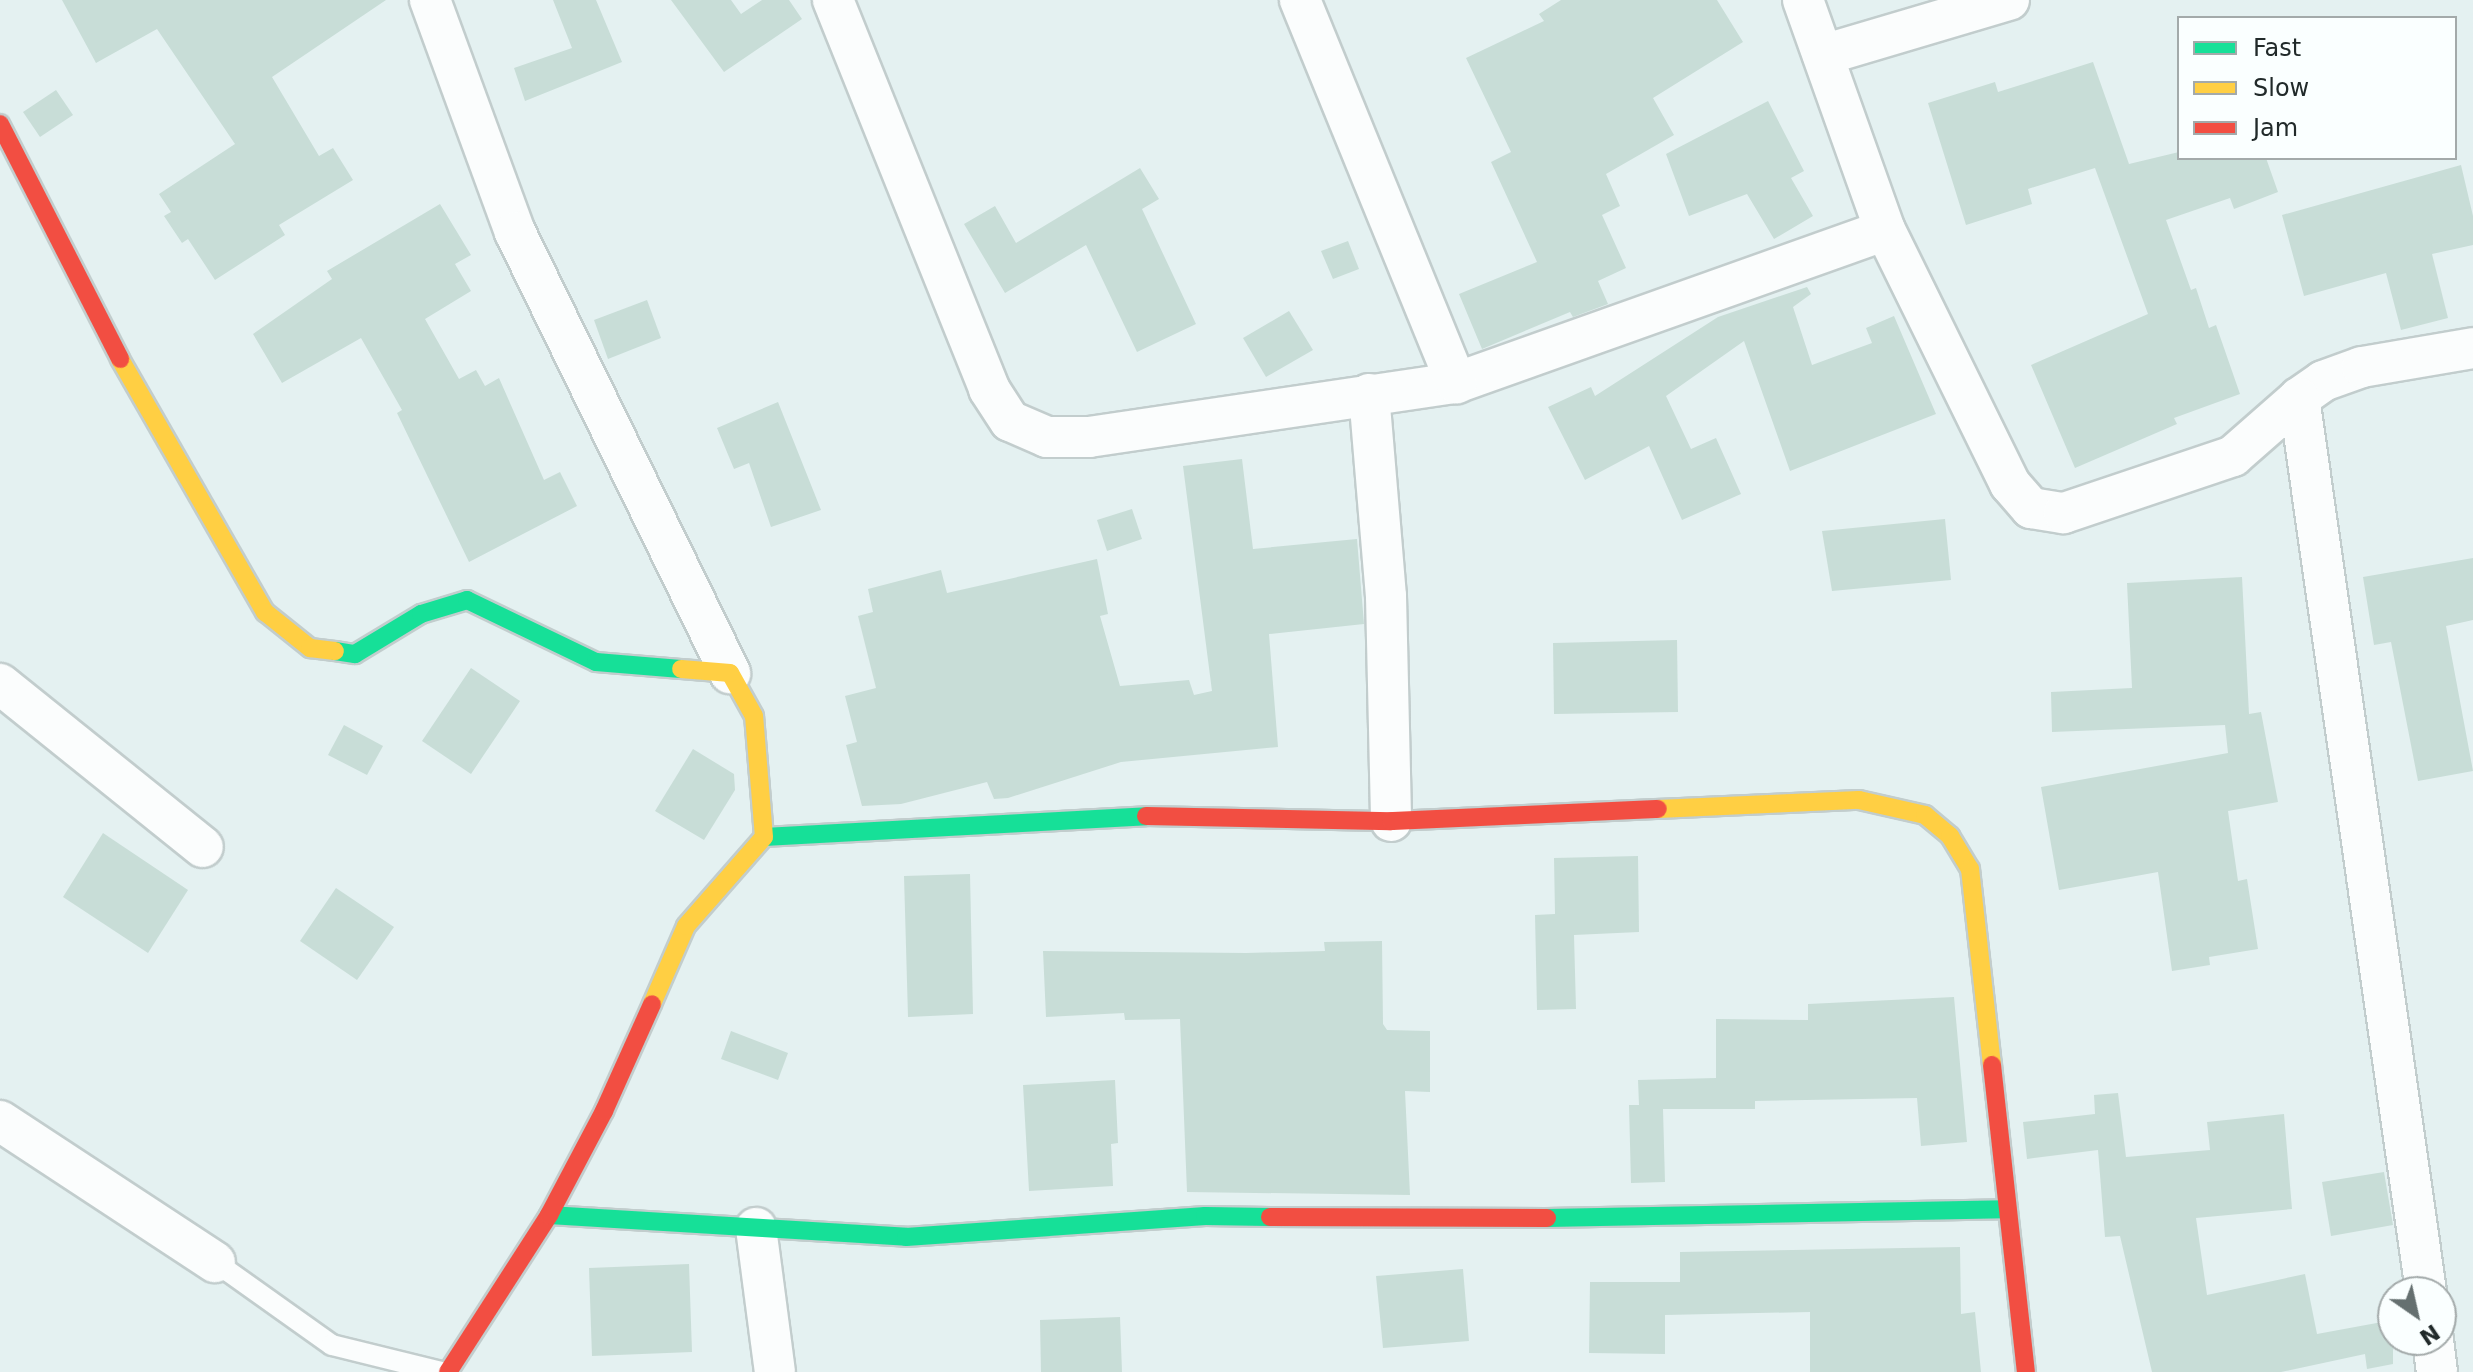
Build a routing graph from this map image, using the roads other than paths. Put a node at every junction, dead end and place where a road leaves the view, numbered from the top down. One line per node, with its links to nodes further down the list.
1 (430, 0): 13 (street)
2 (833, 0): 11 (street)
3 (1300, 0): 10 (street)
4 (1803, 0): 6 (street)
5 (2009, 0): 6 (street)
6 (1823, 55): 8 (street)
7 (6, 148): 13 (street)
8 (1885, 230): 10 (street); 12 (street)
9 (2473, 348): 12 (street)
10 (1456, 383): 11 (street)
11 (1369, 394): 15 (street)
12 (2299, 398): 23 (street)
13 (730, 673): 16 (street)
14 (0, 684): 17 (street)
15 (1391, 821): 16 (street); 19 (street)
16 (764, 837): 20 (street)
17 (203, 847)
18 (0, 1121): 22 (street)
19 (2004, 1209): 21 (street); 27 (street)
20 (549, 1215): 21 (street); 25 (street)
21 (756, 1228): 26 (street)
22 (215, 1262): 24 (lane)
23 (2424, 1276)
24 (441, 1372)
25 (448, 1372)
26 (775, 1372)
27 (2026, 1372)

